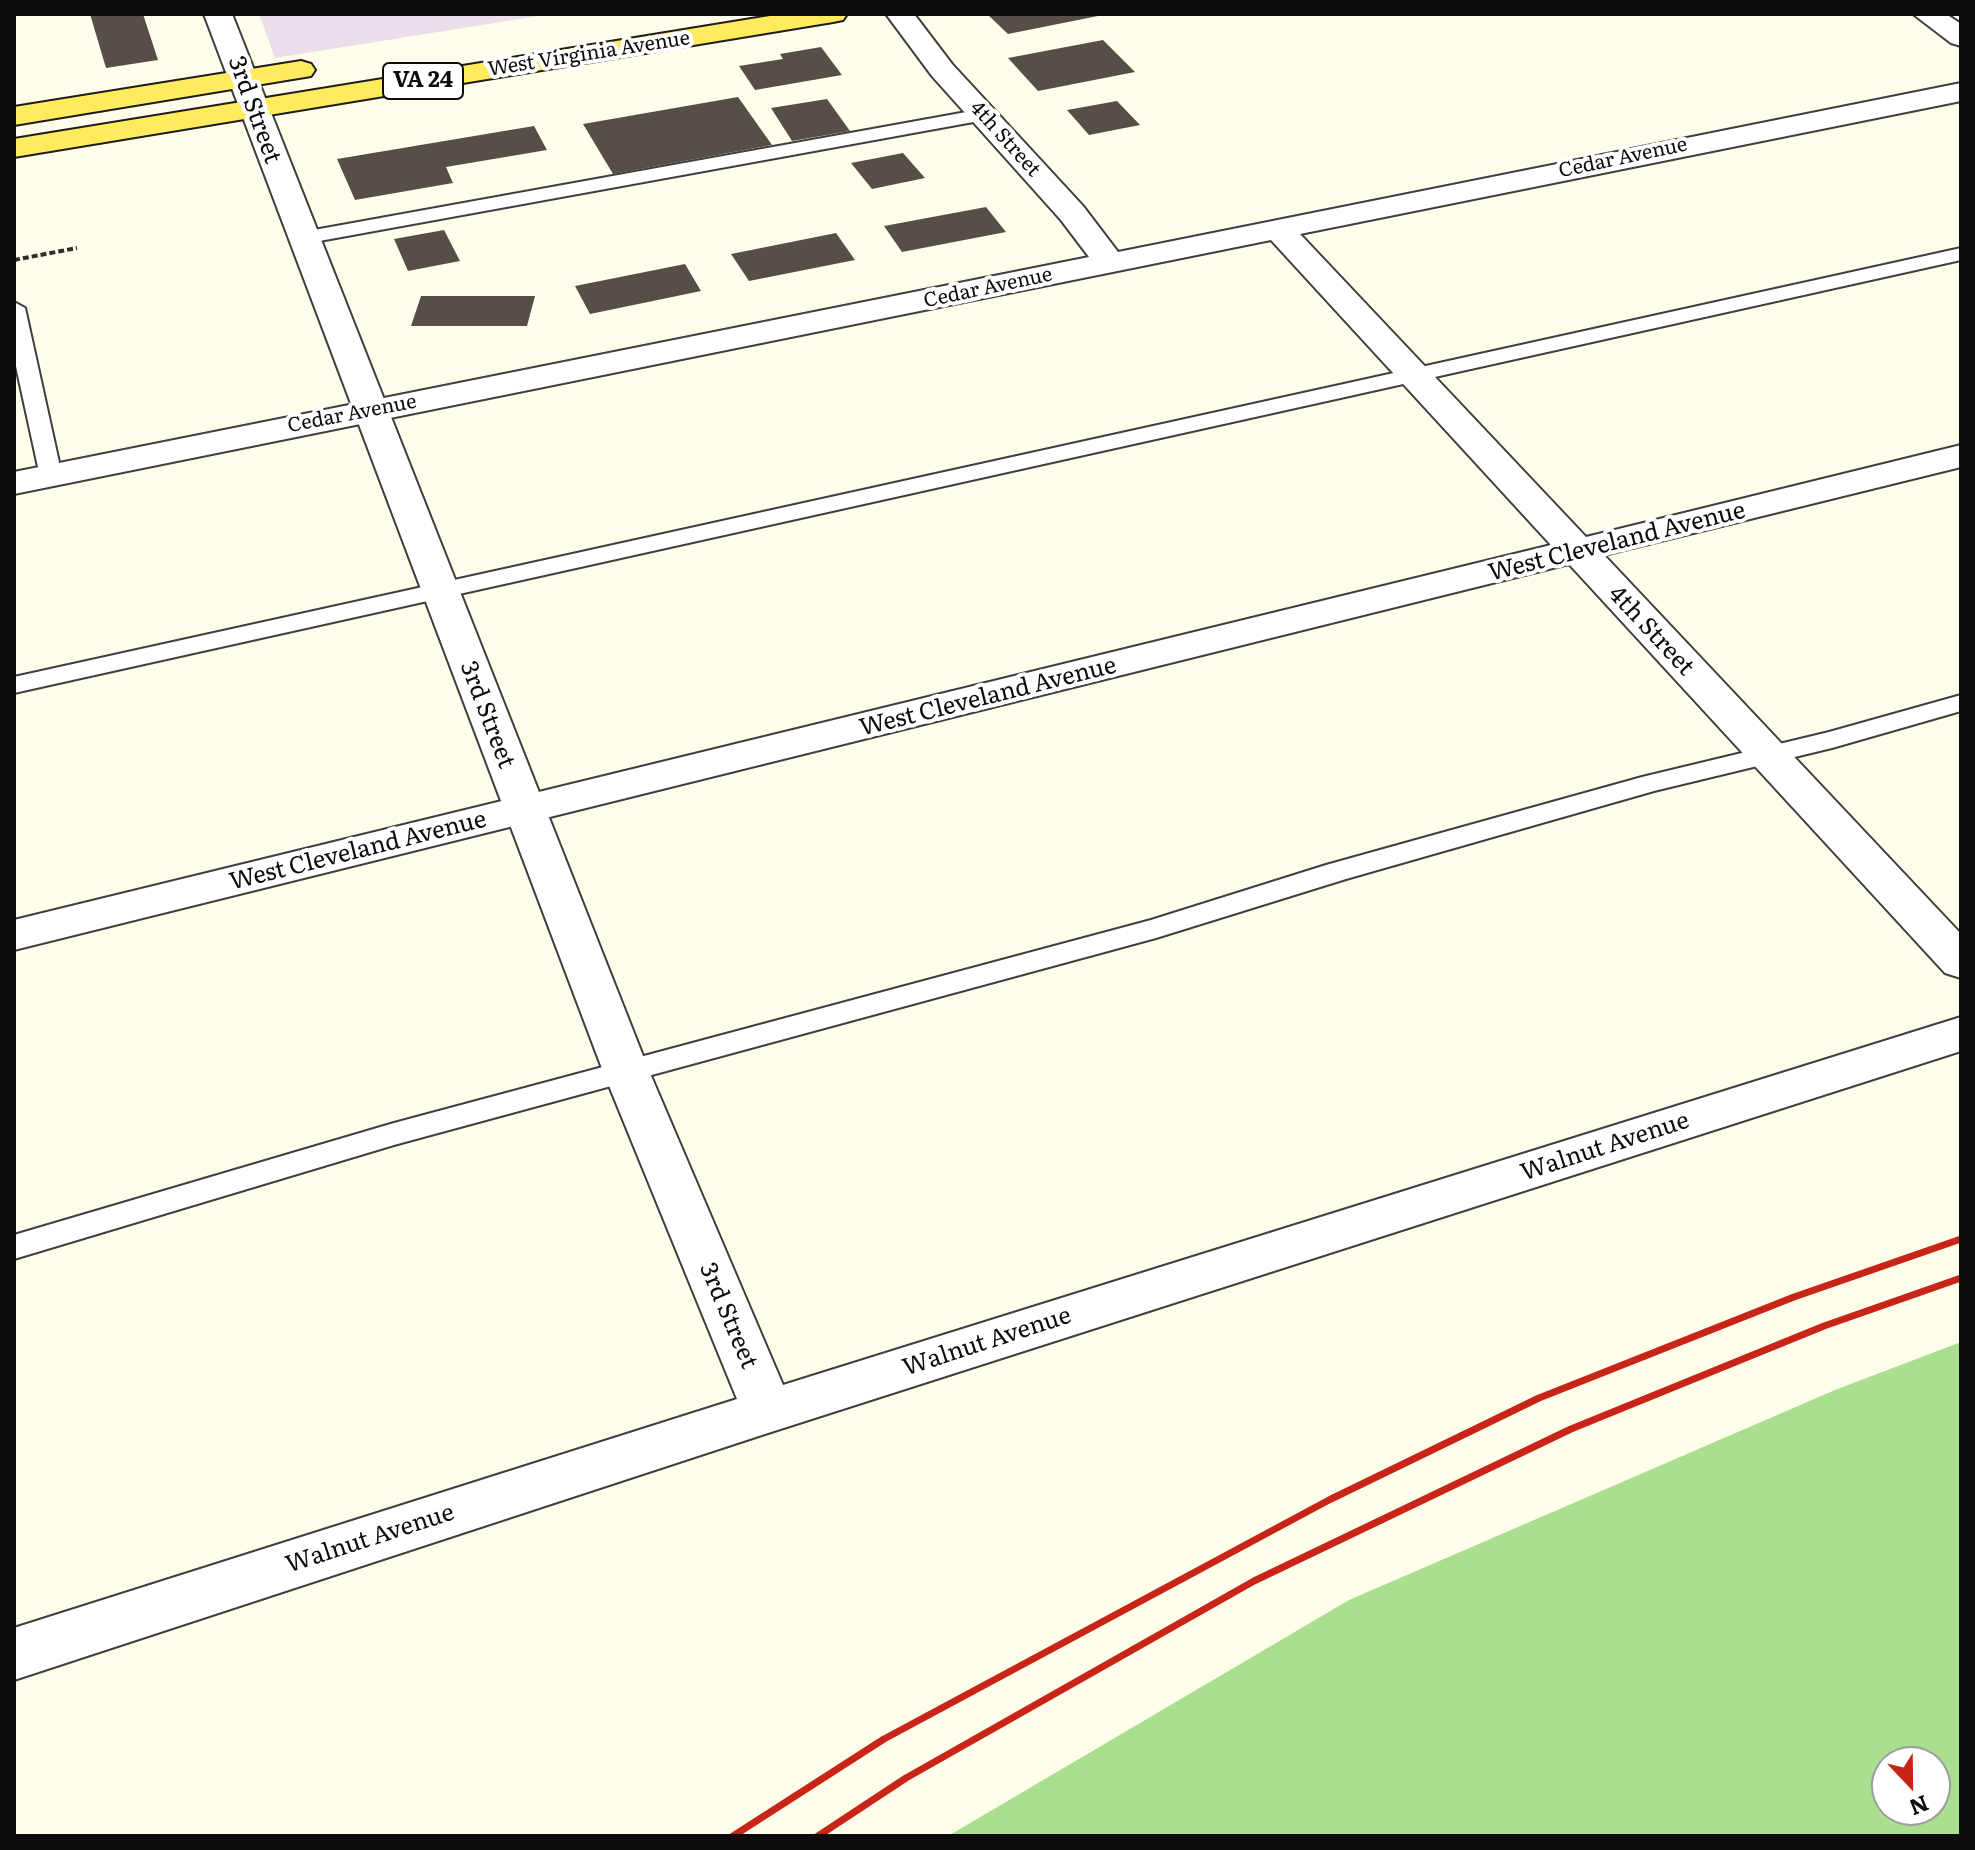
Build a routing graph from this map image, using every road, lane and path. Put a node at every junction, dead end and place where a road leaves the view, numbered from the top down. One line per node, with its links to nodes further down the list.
1 (218, 14): 8 (street, 3rd Street)
2 (833, 14): 8 (main road, West Virginia Avenue / VA 24)
3 (900, 14): 9 (street, 4th Street)
4 (1927, 14): 5 (street)
5 (1961, 37)
6 (322, 67): 8 (main road, West Virginia Avenue / VA 24)
7 (1961, 92): 12 (street, Cedar Avenue)
8 (248, 94): 10 (main road, West Virginia Avenue / VA 24); 11 (main road, West Virginia Avenue / VA 24); 13 (street, 3rd Street)
9 (983, 115): 13 (lane); 17 (street, 4th Street)
10 (14, 116)
11 (14, 148)
12 (1278, 229): 17 (street, Cedar Avenue); 19 (street, 4th Street)
13 (303, 238): 20 (street, 3rd Street)
14 (77, 248): 16 (path)
15 (1961, 254): 19 (lane)
16 (14, 260)
17 (1110, 263): 20 (street, Cedar Avenue)
18 (14, 308): 22 (lane)
19 (1415, 377): 24 (street, 4th Street); 25 (lane)
20 (369, 410): 22 (street, Cedar Avenue); 25 (street, 3rd Street)
21 (1961, 456): 24 (street, West Cleveland Avenue)
22 (51, 476): 23 (street, Cedar Avenue)
23 (14, 483)
24 (1577, 552): 28 (street, 4th Street); 29 (street, West Cleveland Avenue)
25 (439, 591): 26 (lane); 29 (street, 3rd Street)
26 (14, 685)
27 (1961, 703): 28 (lane)
28 (1768, 756): 31 (street, 4th Street); 33 (lane)
29 (524, 811): 30 (street, West Cleveland Avenue); 33 (street, 3rd Street)
30 (14, 935)
31 (1961, 962)
32 (1961, 1034): 35 (street, Walnut Avenue)
33 (626, 1071): 34 (lane); 35 (street, 3rd Street)
34 (14, 1247)
35 (768, 1411): 36 (street, Walnut Avenue)
36 (14, 1654)

